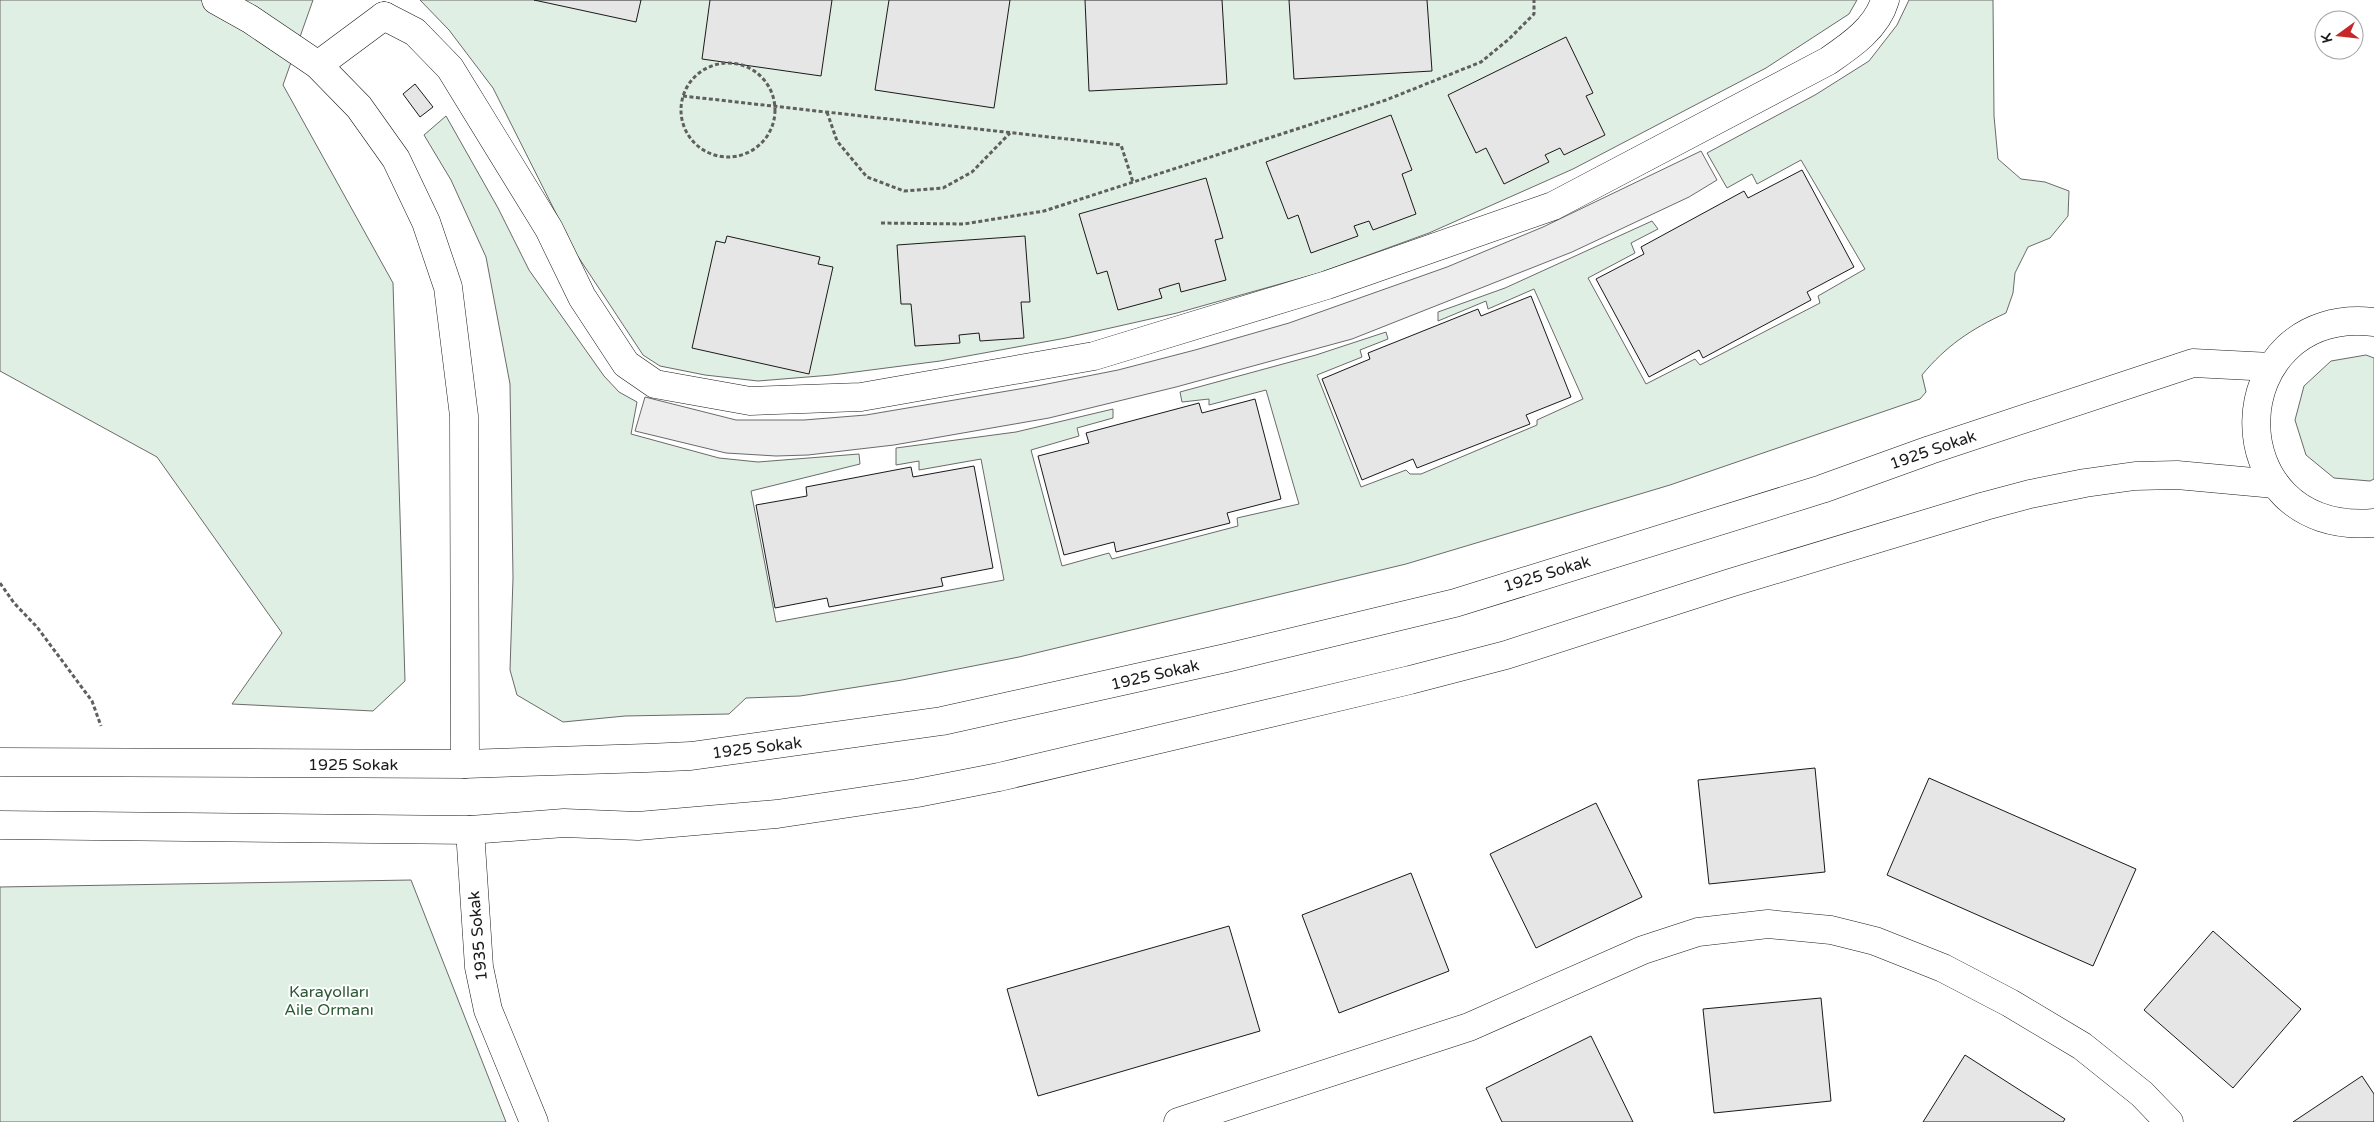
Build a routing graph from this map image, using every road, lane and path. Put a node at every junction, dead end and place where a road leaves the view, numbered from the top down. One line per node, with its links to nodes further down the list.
1 (216, 0): 5 (main road)
2 (1534, 0): 10 (path)
3 (1884, 0): 4 (main road)
4 (384, 8): 5 (main road)
5 (318, 65): 19 (main road)
6 (683, 96): 7 (path); 7 (path); 7 (path)
7 (774, 106): 8 (path)
8 (827, 112): 9 (path); 9 (path)
9 (1011, 133): 10 (path)
10 (1133, 182): 11 (path)
11 (881, 223)
12 (2374, 322): 13 (main road)
13 (2271, 367): 14 (main road); 19 (main road, 1925 Sokak)
14 (2275, 484): 15 (main road); 21 (main road)
15 (2374, 523)
16 (0, 582): 18 (path)
17 (0, 762): 18 (main road, 1925 Sokak)
18 (103, 764): 19 (main road, 1925 Sokak)
19 (464, 764)
20 (0, 825): 21 (main road)
21 (470, 830): 22 (main road, 1935 Sokak)
22 (534, 1122)
23 (1178, 1122): 24 (main road)
24 (2169, 1122)

